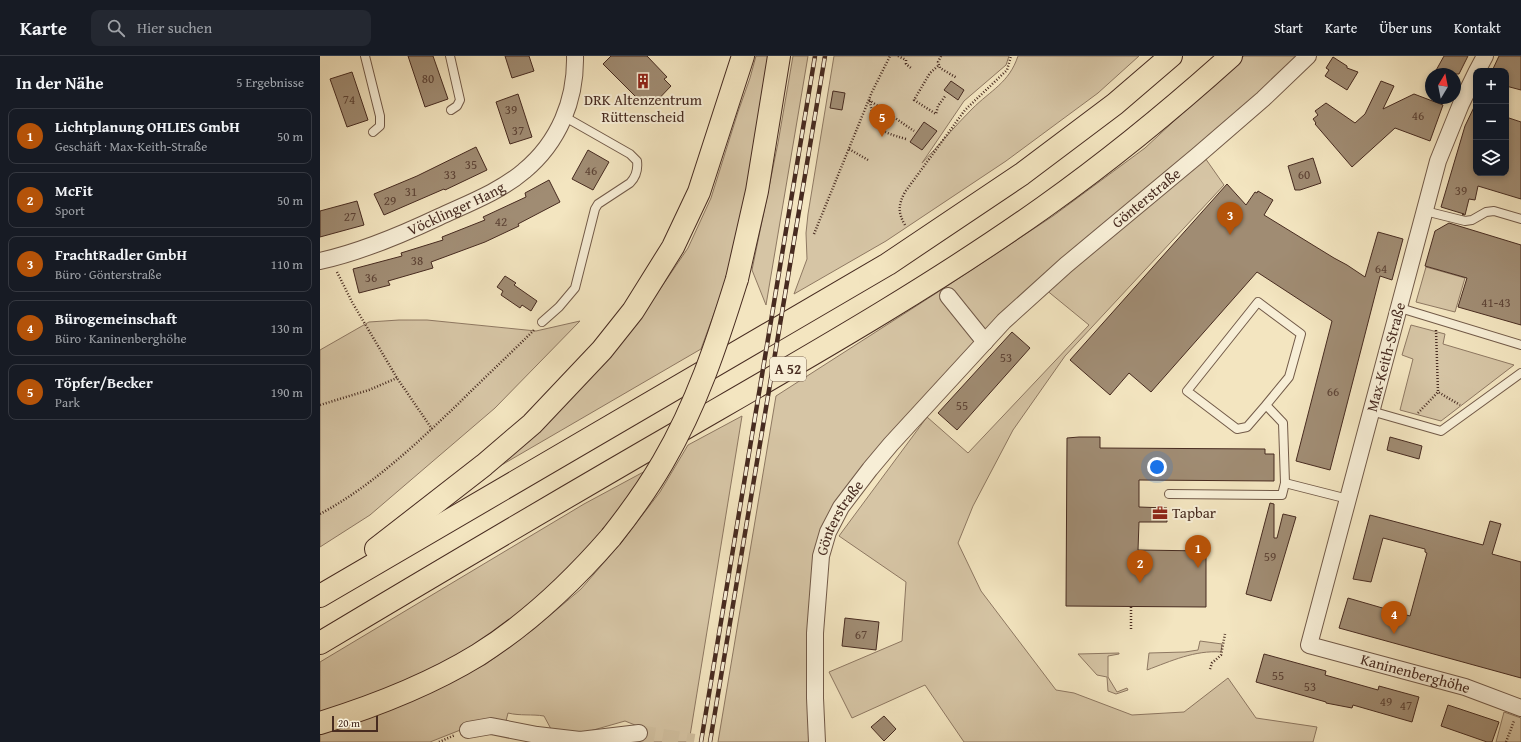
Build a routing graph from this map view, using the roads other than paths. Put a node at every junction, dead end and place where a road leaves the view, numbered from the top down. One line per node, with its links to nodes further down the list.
1 (365, 56): 14 (lane)
2 (450, 56): 12 (lane)
3 (575, 56): 13 (street, Vöcklinger Hang)
4 (743, 56): 29 (highway)
5 (779, 56): 33 (highway, bridge)
6 (1171, 56): 29 (highway, A 52)
7 (1231, 56): 30 (highway, A 52)
8 (1308, 56): 21 (street, Gönterstraße)
9 (1485, 56): 10 (street, Max-Keith-Straße)
10 (1479, 68)
11 (1473, 80): 15 (street, Max-Keith-Straße)
12 (451, 110)
13 (565, 117): 17 (street, Vöcklinger Hang); 20 (lane)
14 (373, 132)
15 (1425, 211): 16 (lane); 19 (street, Max-Keith-Straße)
16 (1521, 219)
17 (326, 260)
18 (948, 296): 21 (street)
19 (1400, 308): 22 (lane); 25 (street, Max-Keith-Straße)
20 (542, 322)
21 (985, 342): 37 (street, Gönterstraße)
22 (1521, 345)
23 (1521, 373): 25 (lane)
24 (1266, 405): 24 (lane); 26 (lane)
25 (1371, 411): 28 (street, Max-Keith-Straße)
26 (1285, 483): 27 (lane); 28 (lane)
27 (1169, 494)
28 (1348, 499): 31 (street, Max-Keith-Straße)
29 (320, 595)
30 (320, 643)
31 (1309, 645): 32 (street, Kaninenberghöhe)
32 (1520, 708)
33 (320, 723)
34 (468, 730): 36 (street)
35 (639, 733): 36 (street)
36 (615, 739)
37 (817, 742)

